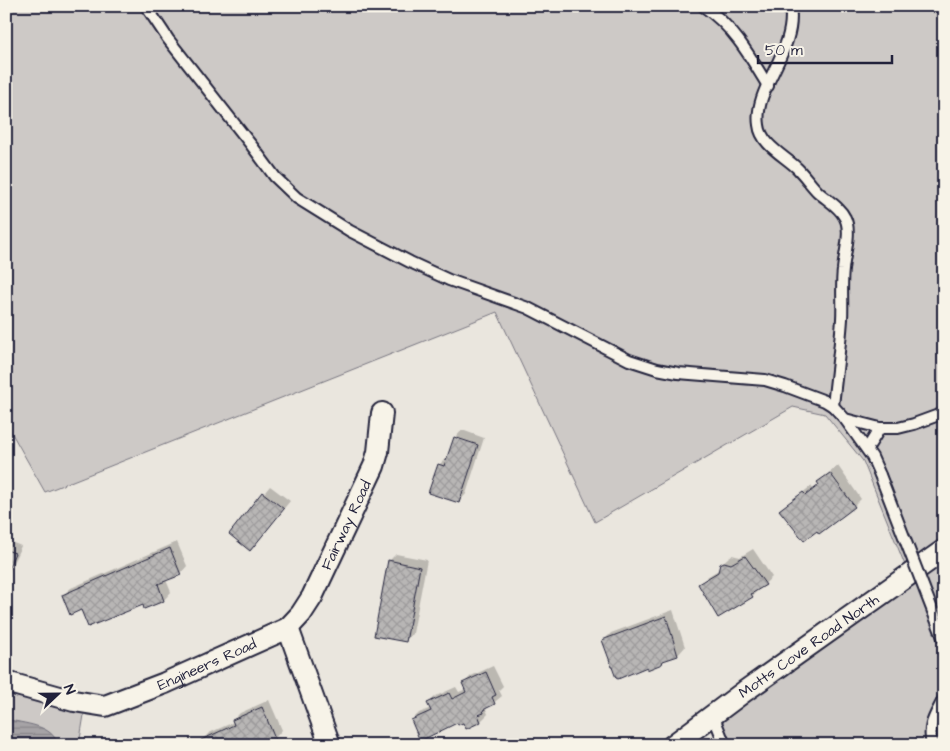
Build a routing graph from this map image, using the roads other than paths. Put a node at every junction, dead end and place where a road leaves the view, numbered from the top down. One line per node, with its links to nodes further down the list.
1 (146, 6): 5 (lane)
2 (703, 6): 4 (lane)
3 (790, 6): 4 (lane)
4 (768, 86): 5 (lane)
5 (833, 406): 8 (lane)
6 (382, 413): 12 (street, Fairway Road)
7 (944, 413): 9 (lane)
8 (845, 419): 9 (lane); 10 (lane)
9 (880, 428): 10 (lane)
10 (868, 449): 13 (lane, bridge)
11 (944, 550): 16 (street, Motts Cove Road North)
12 (288, 628): 14 (street, Engineers Road); 17 (street)
13 (944, 640)
14 (6, 682)
15 (944, 698): 20 (lane)
16 (713, 715): 18 (street, Motts Cove Road North); 19 (lane)
17 (330, 745)
18 (673, 745)
19 (725, 745)
20 (932, 745)

